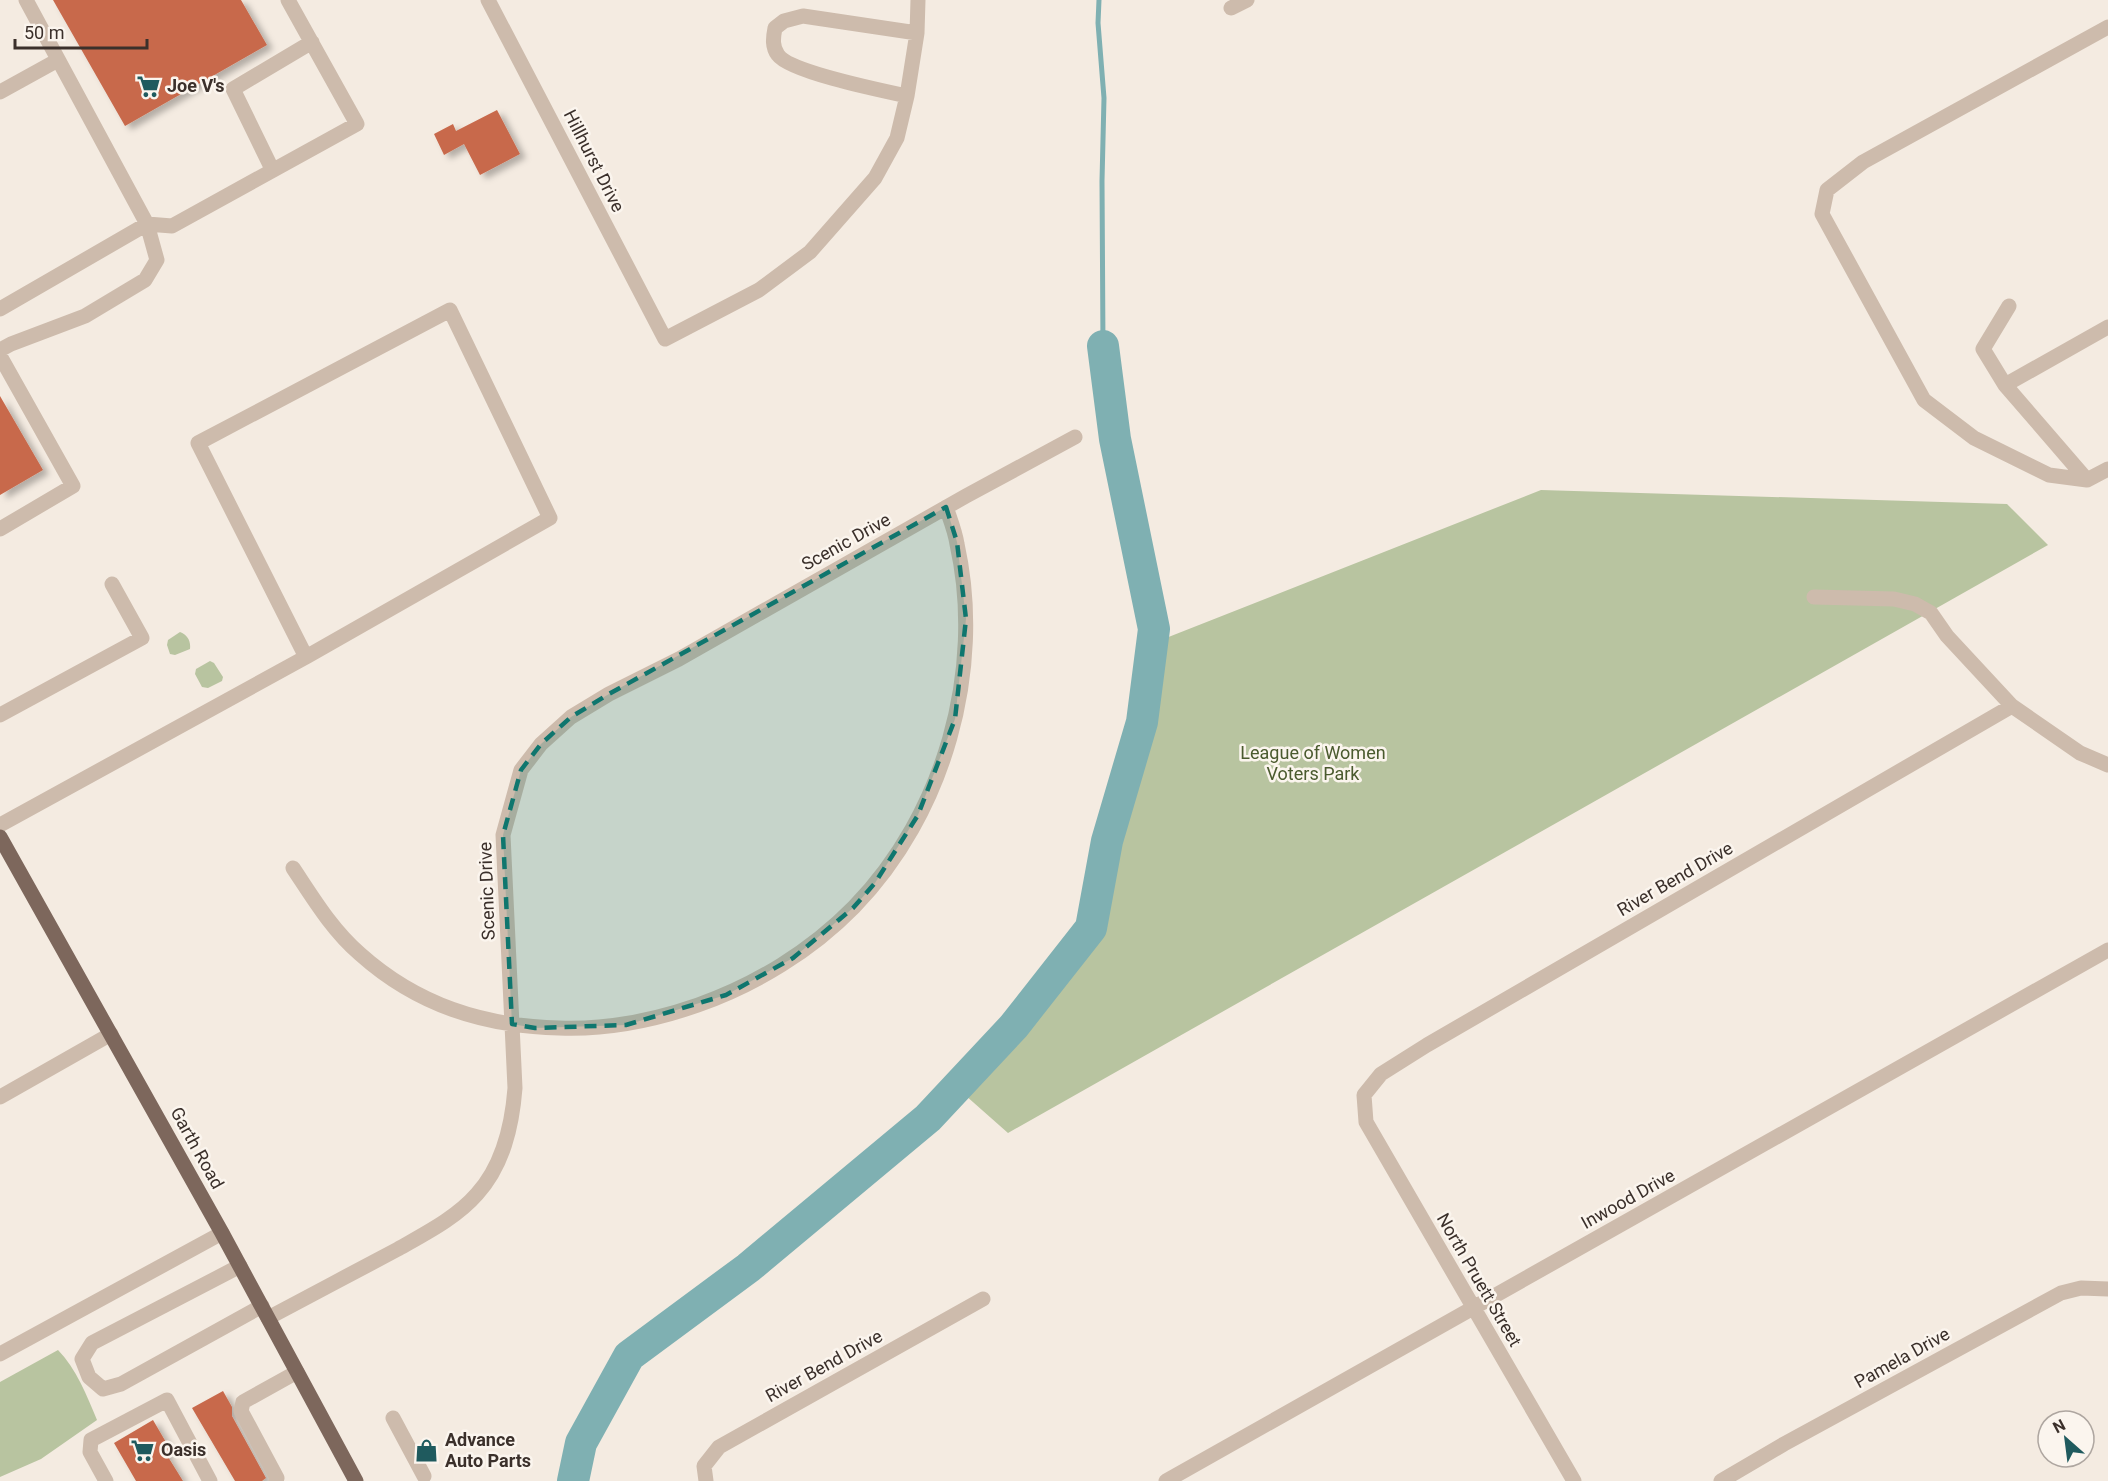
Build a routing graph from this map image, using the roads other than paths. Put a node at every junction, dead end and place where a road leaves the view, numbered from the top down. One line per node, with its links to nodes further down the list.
1 (26, 0): 10 (street)
2 (288, 0): 9 (street)
3 (488, 0): 12 (street, Hillhurst Drive)
4 (918, 0): 8 (street)
5 (1247, 0): 6 (street)
6 (1231, 8)
7 (2108, 27): 23 (street)
8 (917, 33): 12 (street); 12 (street)
9 (312, 42): 13 (street); 13 (street)
10 (58, 60): 11 (street); 14 (street)
11 (0, 92)
12 (907, 96)
13 (272, 169): 14 (street)
14 (147, 224): 16 (street); 18 (street)
15 (2009, 306): 20 (street)
16 (0, 309)
17 (2108, 327): 20 (street)
18 (0, 351)
19 (0, 356): 25 (street)
20 (2005, 385): 23 (street)
21 (1075, 437): 24 (street, Scenic Drive)
22 (2108, 469): 23 (street)
23 (2087, 480)
24 (946, 507): 36 (street, Scenic Drive); 36 (street)
25 (0, 529)
26 (112, 584): 30 (street)
27 (1814, 597): 29 (street)
28 (306, 657): 28 (street); 32 (street)
29 (2012, 706): 31 (street); 38 (street, River Bend Drive)
30 (0, 715)
31 (2108, 765)
32 (0, 825)
33 (0, 837): 37 (main road, Garth Road)
34 (293, 868): 36 (street)
35 (2108, 950): 44 (street, Inwood Drive)
36 (512, 1024): 45 (street, Scenic Drive)
37 (111, 1034): 39 (street); 40 (main road, Garth Road)
38 (1364, 1095): 44 (street, North Pruett Street)
39 (0, 1097)
40 (222, 1233): 41 (main road, Garth Road); 46 (street)
41 (240, 1266): 45 (main road, Garth Road); 45 (street, Scenic Drive)
42 (2108, 1289): 57 (street, Pamela Drive)
43 (983, 1299): 54 (street, River Bend Drive)
44 (1473, 1309): 55 (street, Inwood Drive); 56 (street, North Pruett Street)
45 (265, 1312): 47 (main road, Garth Road)
46 (0, 1354)
47 (297, 1372): 52 (street); 53 (main road, Garth Road)
48 (393, 1418): 49 (street)
49 (421, 1479)
50 (106, 1481): 51 (street)
51 (210, 1481)
52 (276, 1481)
53 (356, 1481)
54 (706, 1481)
55 (1166, 1481)
56 (1574, 1481)
57 (1721, 1481)

